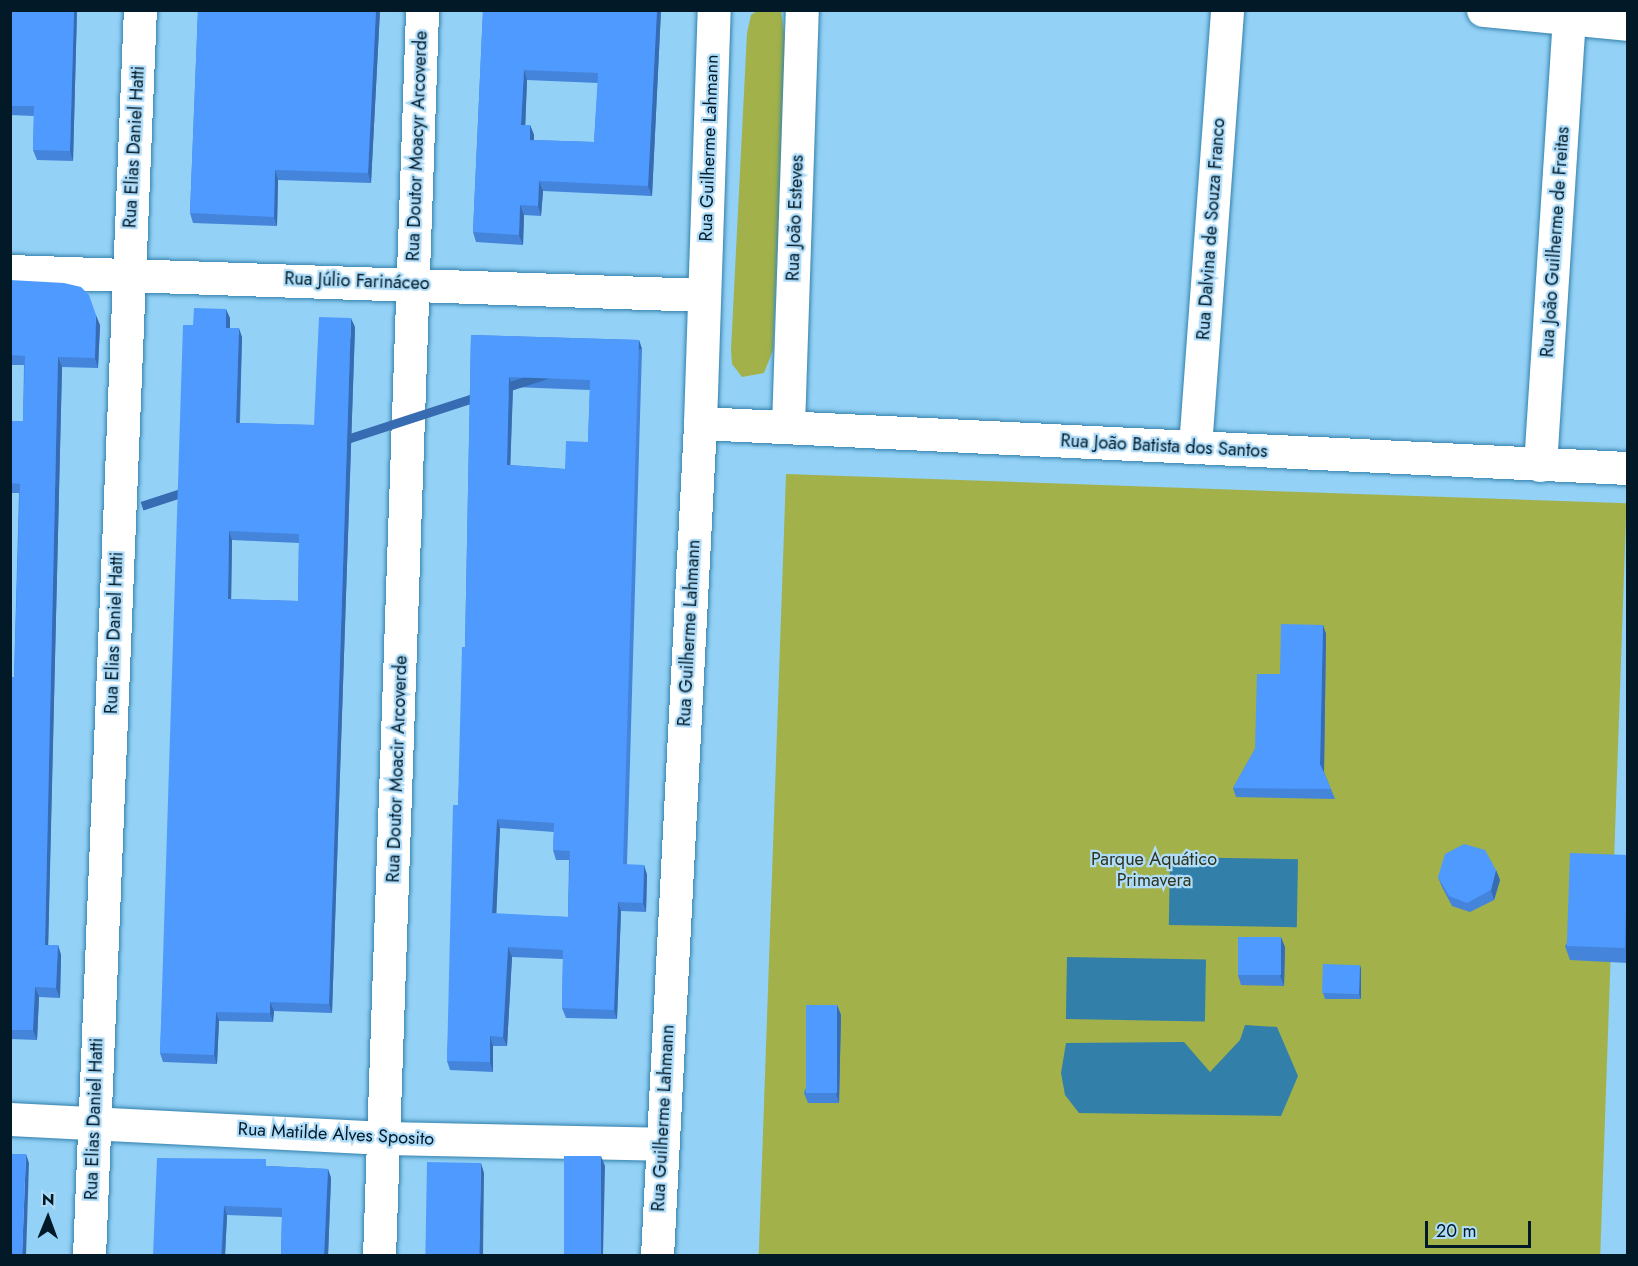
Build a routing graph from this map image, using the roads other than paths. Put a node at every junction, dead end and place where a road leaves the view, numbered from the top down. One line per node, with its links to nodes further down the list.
1 (140, 10): 10 (street, Rua Elias Daniel Hatti)
2 (422, 10): 11 (street, Rua Doutor Moacyr Arcoverde)
3 (714, 10): 12 (street, Rua Guilherme Lahmann)
4 (802, 10): 14 (street, Rua João Esteves)
5 (1227, 10): 15 (street, Rua Dalvina de Souza Franco)
6 (1483, 10): 7 (street)
7 (1569, 18): 8 (street); 16 (street, Rua João Guilherme de Freitas)
8 (1628, 24)
9 (10, 271): 10 (street, Rua Júlio Farináceo)
10 (128, 273): 11 (street, Rua Júlio Farináceo); 19 (street, Rua Elias Daniel Hatti)
11 (412, 282): 12 (street, Rua Júlio Farináceo); 20 (street, Rua Doutor Moacir Arcoverde)
12 (704, 295): 13 (street, Rua Guilherme Lahmann)
13 (700, 423): 14 (street, Rua João Batista dos Santos); 21 (street, Rua Guilherme Lahmann)
14 (788, 426): 15 (street, Rua João Batista dos Santos)
15 (1195, 447): 16 (street, Rua João Batista dos Santos)
16 (1540, 465): 17 (street, Rua João Batista dos Santos)
17 (1628, 468)
18 (10, 1119): 19 (street, Rua Matilde Alves Sposito)
19 (95, 1121): 20 (street, Rua Matilde Alves Sposito); 22 (street, Rua Elias Daniel Hatti)
20 (385, 1138): 21 (street, Rua Matilde Alves Sposito); 23 (street, Rua Doutor Moacir Arcoverde)
21 (662, 1144): 24 (street, Rua Guilherme Lahmann)
22 (89, 1256)
23 (379, 1256)
24 (657, 1256)

